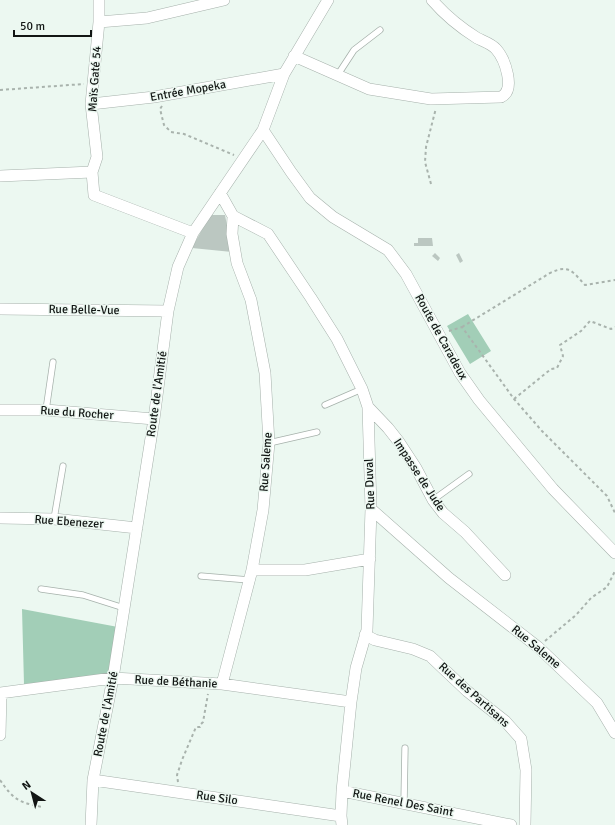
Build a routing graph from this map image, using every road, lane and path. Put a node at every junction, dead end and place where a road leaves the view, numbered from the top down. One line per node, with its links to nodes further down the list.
1 (99, 0): 5 (street, Maïs Gaté 54)
2 (224, 0): 5 (street)
3 (328, 0): 7 (street, Route de l'Amitié)
4 (432, 0): 13 (street)
5 (99, 22): 10 (street, Maïs Gaté 54)
6 (380, 30): 9 (lane)
7 (294, 56): 8 (street, Route de l'Amitié); 9 (street)
8 (284, 74): 12 (street, Entrée Mopeka); 15 (street, Route de l'Amitié)
9 (337, 76): 13 (street)
10 (93, 84): 11 (path); 14 (street, Maïs Gaté 54)
11 (0, 90)
12 (174, 94): 14 (street, Entrée Mopeka); 16 (path)
13 (439, 100): 19 (path)
14 (91, 104): 17 (street, Maïs Gaté 54)
15 (263, 130): 16 (street, Route de l'Amitié); 28 (street, Route de Caradeux)
16 (242, 159): 20 (street, Route de l'Amitié)
17 (92, 172): 18 (street); 22 (street, Maïs Gaté 54)
18 (0, 176)
19 (430, 184)
20 (220, 193): 21 (street); 22 (street, Route de l'Amitié)
21 (233, 216): 30 (street, Rue Duval); 38 (street, Rue Saleme)
22 (193, 234): 25 (street, Route de l'Amitié)
23 (615, 280): 26 (path)
24 (0, 309): 25 (street, Rue Belle-Vue)
25 (168, 310): 36 (street, Route de l'Amitié)
26 (462, 327): 28 (path); 31 (path)
27 (615, 327): 31 (path)
28 (438, 334): 47 (street, Route de Caradeux)
29 (53, 362): 35 (lane)
30 (362, 388): 32 (lane); 33 (street, Rue Duval)
31 (514, 398): 43 (path)
32 (325, 405)
33 (368, 407): 41 (street, Impasse de Jude); 42 (street, Rue Duval)
34 (0, 410): 35 (street, Rue du Rocher)
35 (46, 410): 36 (street, Rue du Rocher)
36 (154, 419): 46 (street, Route de l'Amitié)
37 (317, 432): 38 (lane)
38 (269, 443): 50 (street, Rue Saleme)
39 (63, 466): 45 (lane)
40 (469, 474): 41 (lane)
41 (433, 500): 51 (street, Impasse de Jude)
42 (371, 509): 48 (street, Rue Duval); 56 (street, Rue Saleme)
43 (615, 513)
44 (0, 518): 45 (street, Rue Ebenezer)
45 (54, 519): 46 (street, Rue Ebenezer)
46 (137, 528): 54 (street, Route de l'Amitié)
47 (615, 553)
48 (370, 559): 50 (street); 55 (street, Rue Duval)
49 (615, 571): 56 (path)
50 (251, 575): 52 (lane); 58 (street, Rue Saleme)
51 (505, 575)
52 (201, 576)
53 (41, 589): 54 (lane)
54 (124, 608): 57 (street, Route de l'Amitié)
55 (365, 635): 60 (street, Rue Duval); 73 (street, Rue des Partisans)
56 (538, 647): 61 (street, Rue Saleme)
57 (113, 678): 58 (street, Rue de Béthanie); 59 (street, Rue de Béthanie); 65 (street, Route de l'Amitié)
58 (218, 684): 60 (street, Rue de Béthanie); 67 (path)
59 (0, 693): 62 (street)
60 (351, 702): 66 (street, Rue Duval)
61 (615, 733)
62 (0, 736)
63 (405, 748): 68 (lane)
64 (0, 780): 69 (path)
65 (93, 780): 67 (street, Rue Silo); 71 (street, Route de l'Amitié)
66 (342, 791): 68 (street, Rue Renel Des Saint); 70 (street, Rue Duval)
67 (173, 792): 70 (street, Rue Silo)
68 (404, 803): 72 (street, Rue Renel Des Saint)
69 (42, 807)
70 (342, 820)
71 (91, 825)
72 (511, 825)
73 (525, 825)

